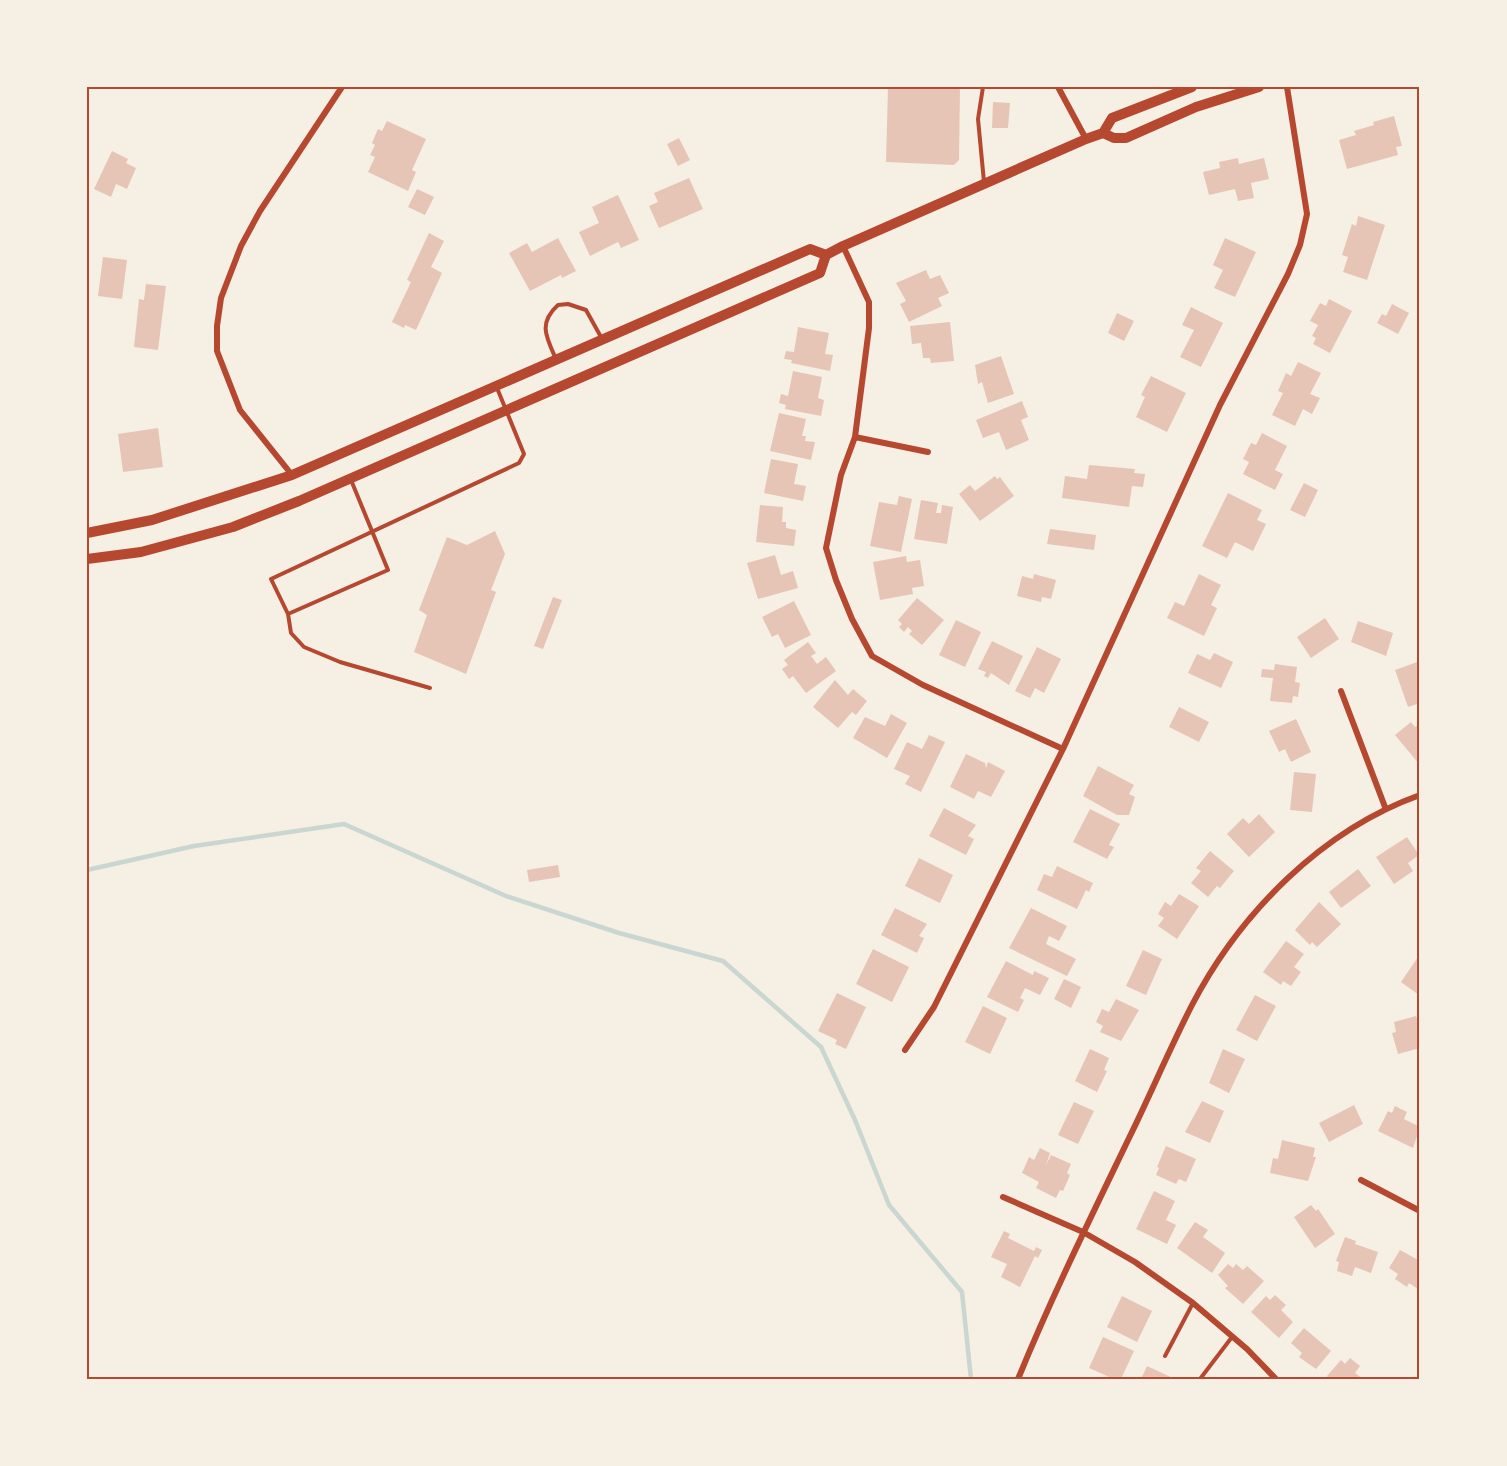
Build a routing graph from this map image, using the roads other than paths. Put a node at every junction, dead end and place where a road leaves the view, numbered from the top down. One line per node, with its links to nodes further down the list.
1 (342, 87): 18 (street)
2 (983, 87): 9 (lane)
3 (1058, 87): 8 (street)
4 (1192, 87): 7 (main road)
5 (1259, 87): 7 (main road)
6 (1287, 87): 26 (street)
7 (1103, 133): 8 (main road)
8 (1086, 139): 9 (main road)
9 (984, 185): 10 (main road)
10 (843, 246): 11 (main road); 16 (street)
11 (826, 255): 12 (main road); 15 (main road)
12 (602, 341): 13 (main road); 13 (lane)
13 (557, 361): 14 (main road)
14 (497, 388): 15 (lane); 18 (main road)
15 (505, 411): 19 (main road); 21 (lane)
16 (855, 437): 17 (street); 26 (street)
17 (928, 452)
18 (292, 475): 20 (main road)
19 (350, 476): 21 (lane); 22 (main road)
20 (87, 532)
21 (372, 534): 23 (lane); 23 (lane)
22 (87, 559)
23 (288, 614): 24 (lane)
24 (430, 688)
25 (1341, 691): 28 (street)
26 (1062, 749): 29 (street)
27 (1420, 795): 28 (street)
28 (1385, 807): 33 (street)
29 (905, 1050)
30 (1361, 1180): 32 (street)
31 (1003, 1197): 33 (street)
32 (1420, 1211)
33 (1083, 1232): 34 (street); 37 (street)
34 (1192, 1303): 35 (street); 36 (lane)
35 (1233, 1337): 38 (lane); 39 (street)
36 (1165, 1356)
37 (1018, 1379)
38 (1200, 1379)
39 (1276, 1379)

